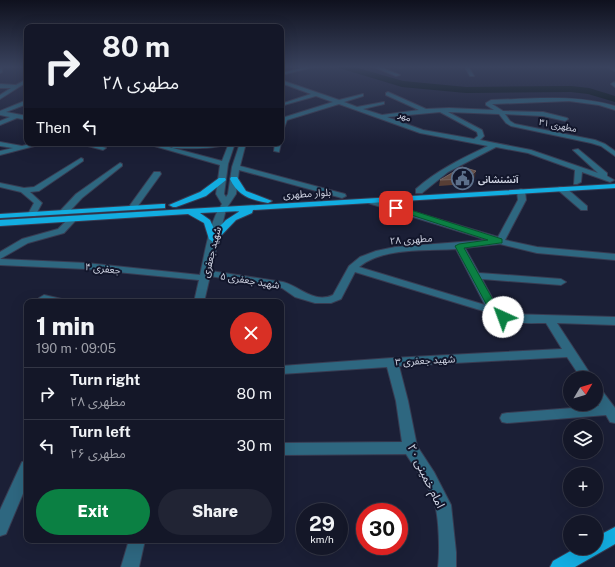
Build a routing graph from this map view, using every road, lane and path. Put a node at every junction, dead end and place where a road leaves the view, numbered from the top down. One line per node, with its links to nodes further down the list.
1 (312, 92): 2 (street, مهر)
2 (316, 94): 5 (street, مهر); 8 (street)
3 (388, 94): 12 (street)
4 (361, 95): 5 (street)
5 (338, 101): 9 (street, مهر); 18 (street)
6 (24, 103): 14 (street)
7 (382, 103): 9 (street)
8 (286, 104)
9 (358, 108): 16 (street, مهر)
10 (615, 108): 13 (street, مطهری ۳۱)
11 (440, 110): 12 (street); 13 (street); 21 (street)
12 (426, 111): 16 (street)
13 (501, 112): 19 (street); 37 (street, مطهری ۳۱)
14 (0, 113): 15 (street)
15 (17, 116): 17 (street); 20 (street)
16 (382, 116): 21 (street, مهر)
17 (24, 117)
18 (284, 119)
19 (565, 119)
20 (0, 123)
21 (475, 142): 23 (street, مهر)
22 (0, 144): 32 (street)
23 (495, 145): 42 (street, مهر); 51 (street)
24 (33, 146): 32 (street)
25 (94, 146): 33 (street)
26 (158, 146): 31 (street)
27 (186, 146): 31 (street)
28 (231, 146): 39 (street)
29 (242, 146): 41 (street, شهید جعفری)
30 (278, 146): 35 (street)
31 (161, 147): 39 (street)
32 (26, 148): 36 (street)
33 (103, 148)
34 (576, 150): 47 (street)
35 (277, 151)
36 (0, 154)
37 (615, 154)
38 (81, 160): 50 (street)
39 (224, 164): 45 (street)
40 (120, 165): 62 (street)
41 (236, 167): 44 (street, شهید جعفری); 54 (street)
42 (579, 168): 46 (street); 47 (street, مهر)
43 (157, 174): 58 (street)
44 (234, 179): 56 (main road); 57 (street, شهید جعفری)
45 (222, 180): 57 (street); 59 (main road)
46 (577, 182): 47 (main road, بلوار مطهری); 52 (main road, بلوار مطهری)
47 (613, 182): 49 (main road, بلوار مطهری)
48 (0, 185): 50 (street)
49 (562, 189): 53 (main road, بلوار مطهری); 60 (street)
50 (24, 190): 63 (street)
51 (420, 191): 52 (main road, بلوار مطهری); 54 (main road, بلوار مطهری)
52 (478, 191): 53 (main road, بلوار مطهری); 55 (main road, بلوار مطهری)
53 (520, 191): 68 (street)
54 (342, 196): 56 (main road, بلوار مطهری)
55 (371, 201): 56 (main road, بلوار مطهری); 68 (street)
56 (267, 204): 57 (main road, بلوار مطهری); 67 (main road)
57 (224, 206): 59 (main road, بلوار مطهری); 61 (main road, بلوار مطهری); 67 (street, شهید جعفری)
58 (132, 208): 59 (main road, بلوار مطهری); 62 (main road, بلوار مطهری)
59 (170, 208): 61 (main road, بلوار مطهری); 65 (main road, بلوار مطهری)
60 (584, 208)
61 (180, 211): 67 (main road)
62 (64, 212): 63 (main road, بلوار مطهری)
63 (32, 214): 64 (main road, بلوار مطهری)
64 (0, 216)
65 (73, 219): 66 (main road, بلوار مطهری); 70 (street)
66 (0, 223)
67 (214, 239): 74 (street, شهید جعفری)
68 (500, 241): 69 (street, مطهری ۲۸); 71 (street)
69 (459, 246): 73 (street, مطهری ۲۸); 75 (street)
70 (0, 256)
71 (615, 258)
72 (0, 262): 74 (street, جعفری ۴)
73 (352, 268): 77 (street, مطهری ۲۸); 81 (street)
74 (206, 276): 77 (street, شهید جعفری ۵); 80 (street, شهید جعفری)
75 (476, 276): 76 (street); 81 (street)
76 (561, 282)
77 (337, 297)
78 (44, 298): 79 (street)
79 (48, 299)
80 (200, 299)
81 (494, 311): 82 (street)
82 (549, 320): 83 (street); 84 (street)
83 (615, 321)
84 (570, 353): 85 (street, شهید جعفری ۳); 87 (street)
85 (392, 362): 86 (street, شهید جعفری ۳); 91 (street, امام خمینی ۲۰)
86 (284, 370)
87 (582, 371)
88 (603, 401): 89 (street)
89 (612, 414): 90 (street)
90 (507, 418)
91 (410, 448): 92 (street); 100 (street, امام خمینی ۲۰)
92 (284, 449)
93 (24, 474): 94 (street)
94 (0, 528)
95 (615, 535): 96 (main road)
96 (603, 542)
97 (136, 543): 99 (street)
98 (579, 555): 101 (main road)
99 (130, 567)
100 (447, 567)
101 (558, 567)

